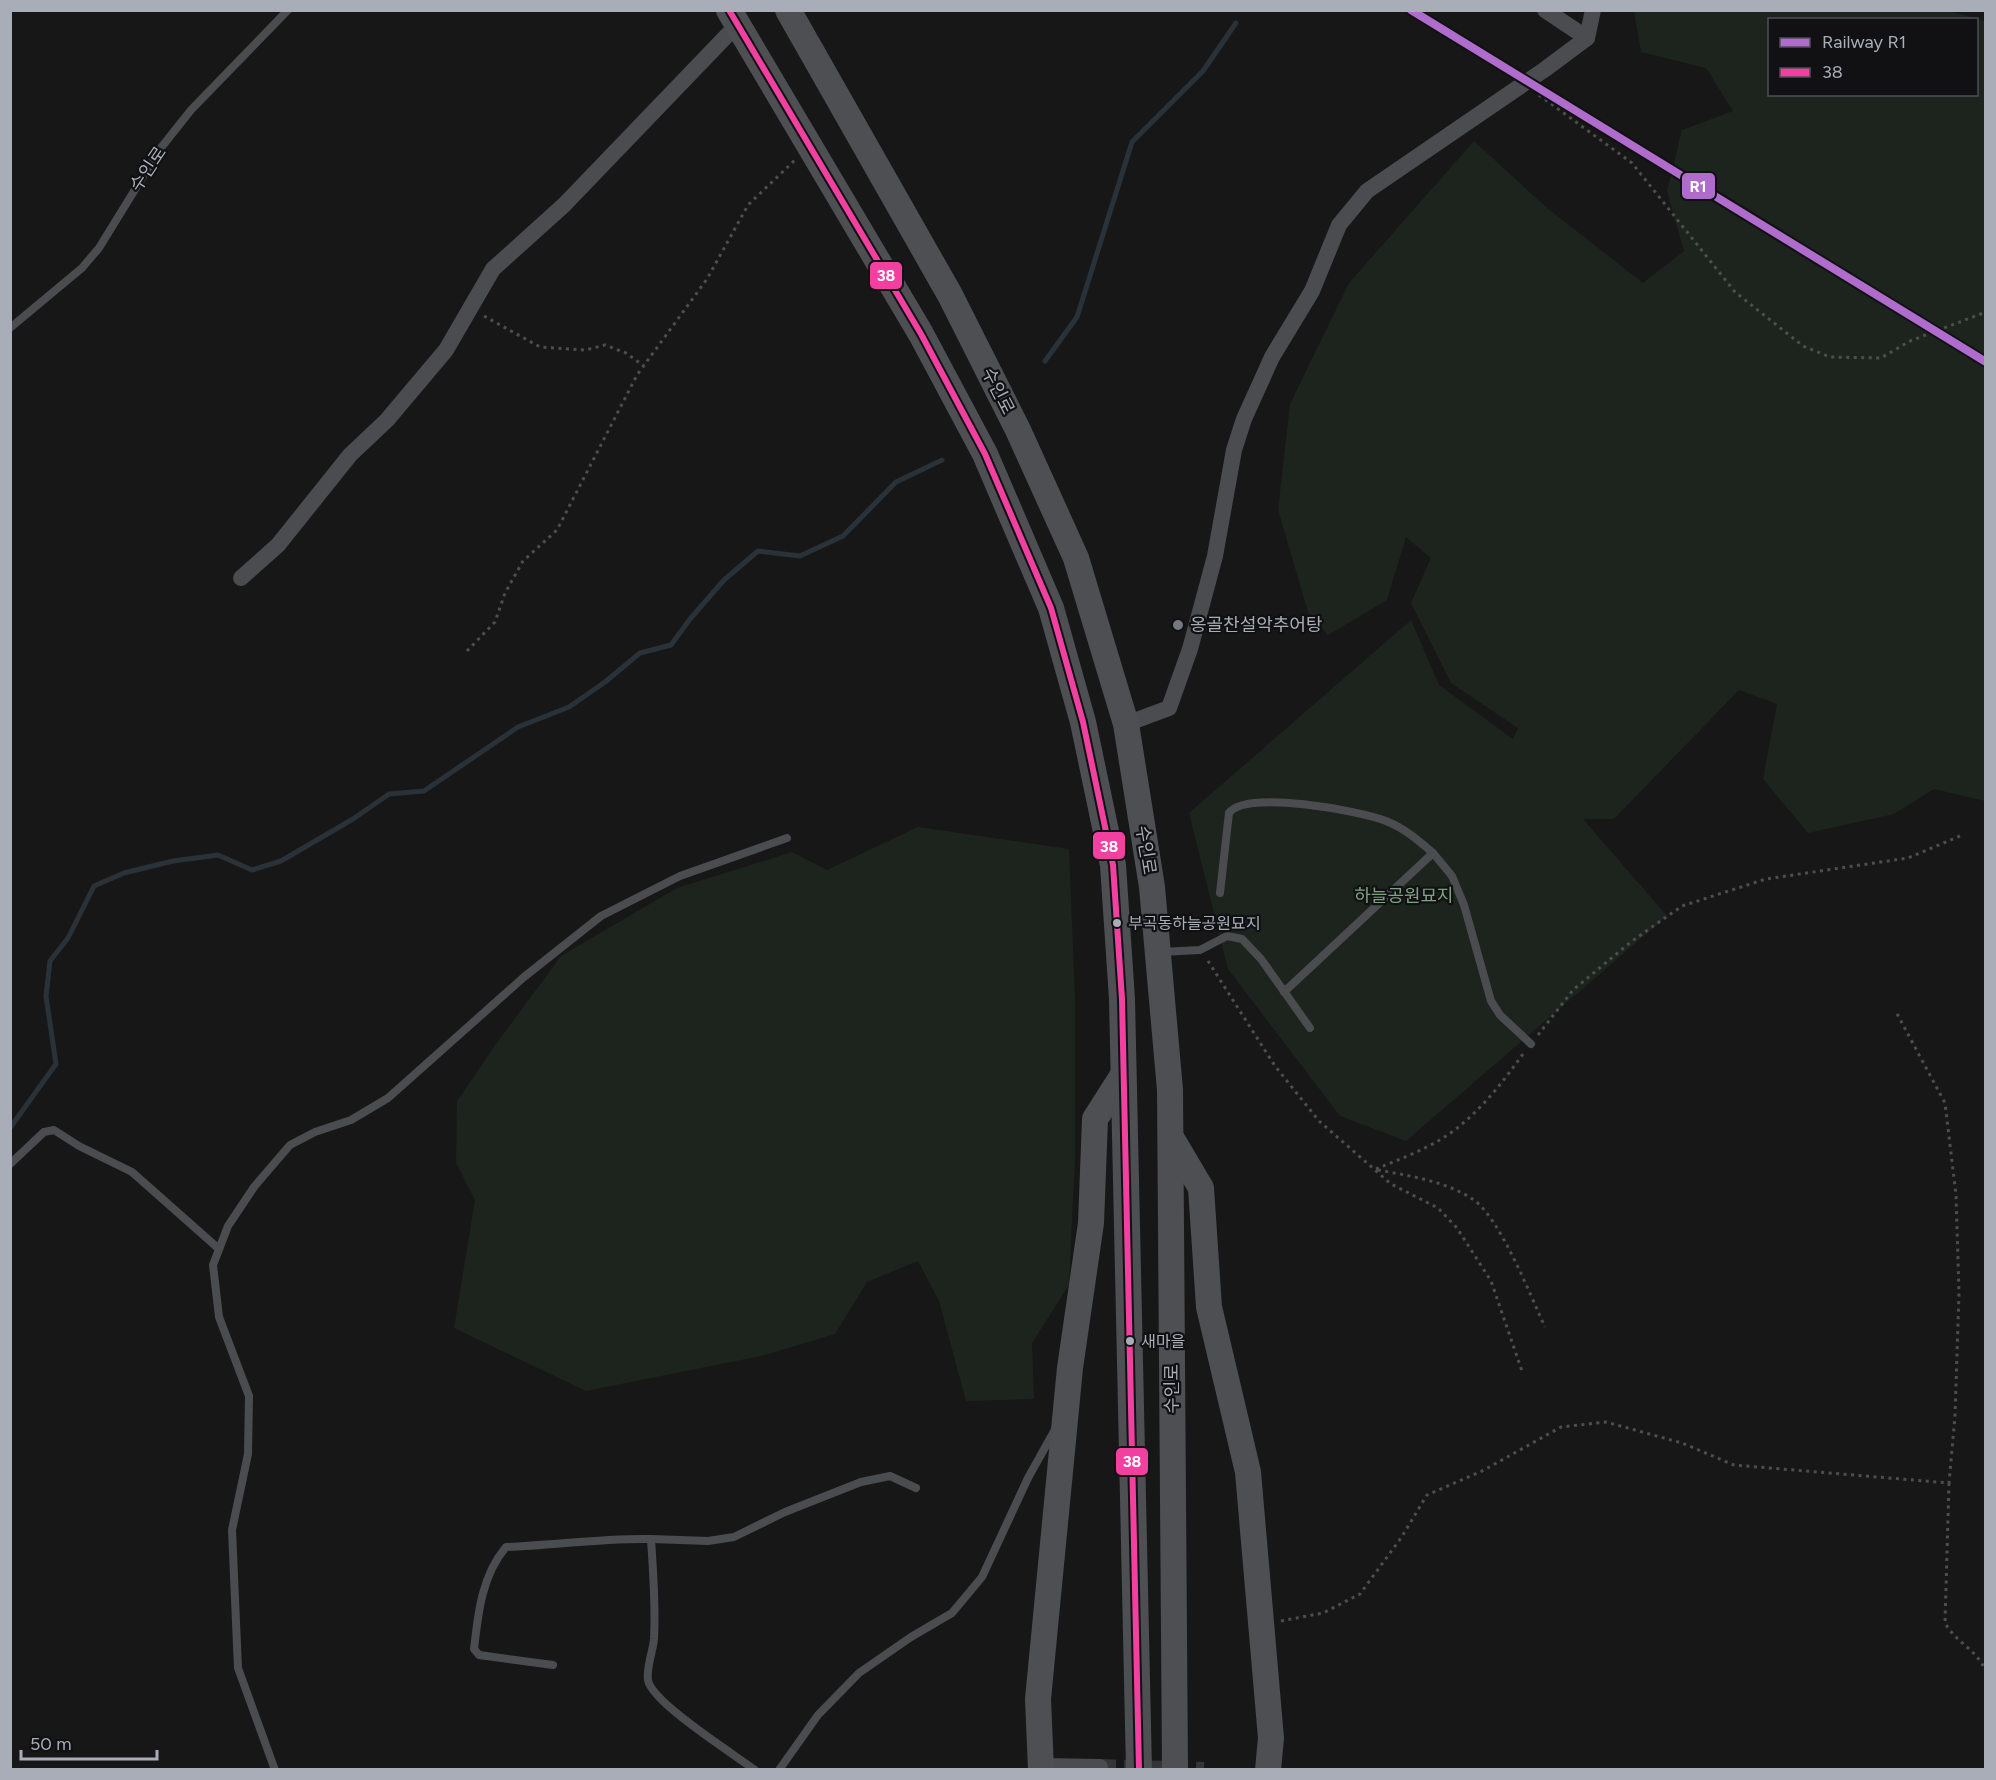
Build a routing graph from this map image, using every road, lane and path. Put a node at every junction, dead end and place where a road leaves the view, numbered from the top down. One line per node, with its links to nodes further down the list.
1 (288, 10): 11 (lane, 수인로)
2 (788, 10): 15 (main road, 수인로)
3 (1545, 10): 6 (street)
4 (1593, 10): 6 (street)
5 (729, 15): 8 (main road, 수인로); 9 (street)
6 (1587, 38): 7 (street)
7 (1523, 85): 10 (path); 15 (street)
8 (809, 146): 12 (path); 26 (main road, 수인로)
9 (472, 310): 12 (path); 13 (street)
10 (1986, 312)
11 (10, 328)
12 (644, 366): 14 (path)
13 (242, 578)
14 (466, 651)
15 (1126, 724): 21 (main road, 수인로)
16 (1960, 836): 25 (path)
17 (787, 838): 30 (lane)
18 (1433, 853): 19 (lane); 22 (lane); 25 (lane)
19 (1220, 893)
20 (1200, 950): 21 (lane); 22 (lane); 29 (path)
21 (1158, 952): 27 (main road, 수인로)
22 (1284, 992): 24 (lane)
23 (1895, 1010): 34 (path)
24 (1310, 1028)
25 (1531, 1044): 29 (path)
26 (1123, 1075): 33 (main road); 45 (main road, 수인로)
27 (1170, 1136): 37 (main road); 46 (main road, 수인로)
28 (10, 1164): 30 (lane)
29 (1376, 1169): 31 (path); 32 (path)
30 (219, 1249): 42 (lane)
31 (1545, 1327)
32 (1522, 1371)
33 (1066, 1415): 41 (main road); 44 (lane)
34 (1949, 1483): 37 (path); 39 (path)
35 (916, 1488): 36 (lane)
36 (651, 1539): 38 (lane); 43 (lane)
37 (1261, 1624): 47 (main road)
38 (553, 1665)
39 (1986, 1672)
40 (1100, 1767): 41 (street)
41 (1041, 1768)
42 (275, 1770)
43 (755, 1770)
44 (779, 1770)
45 (1139, 1770)
46 (1175, 1770)
47 (1268, 1770)

